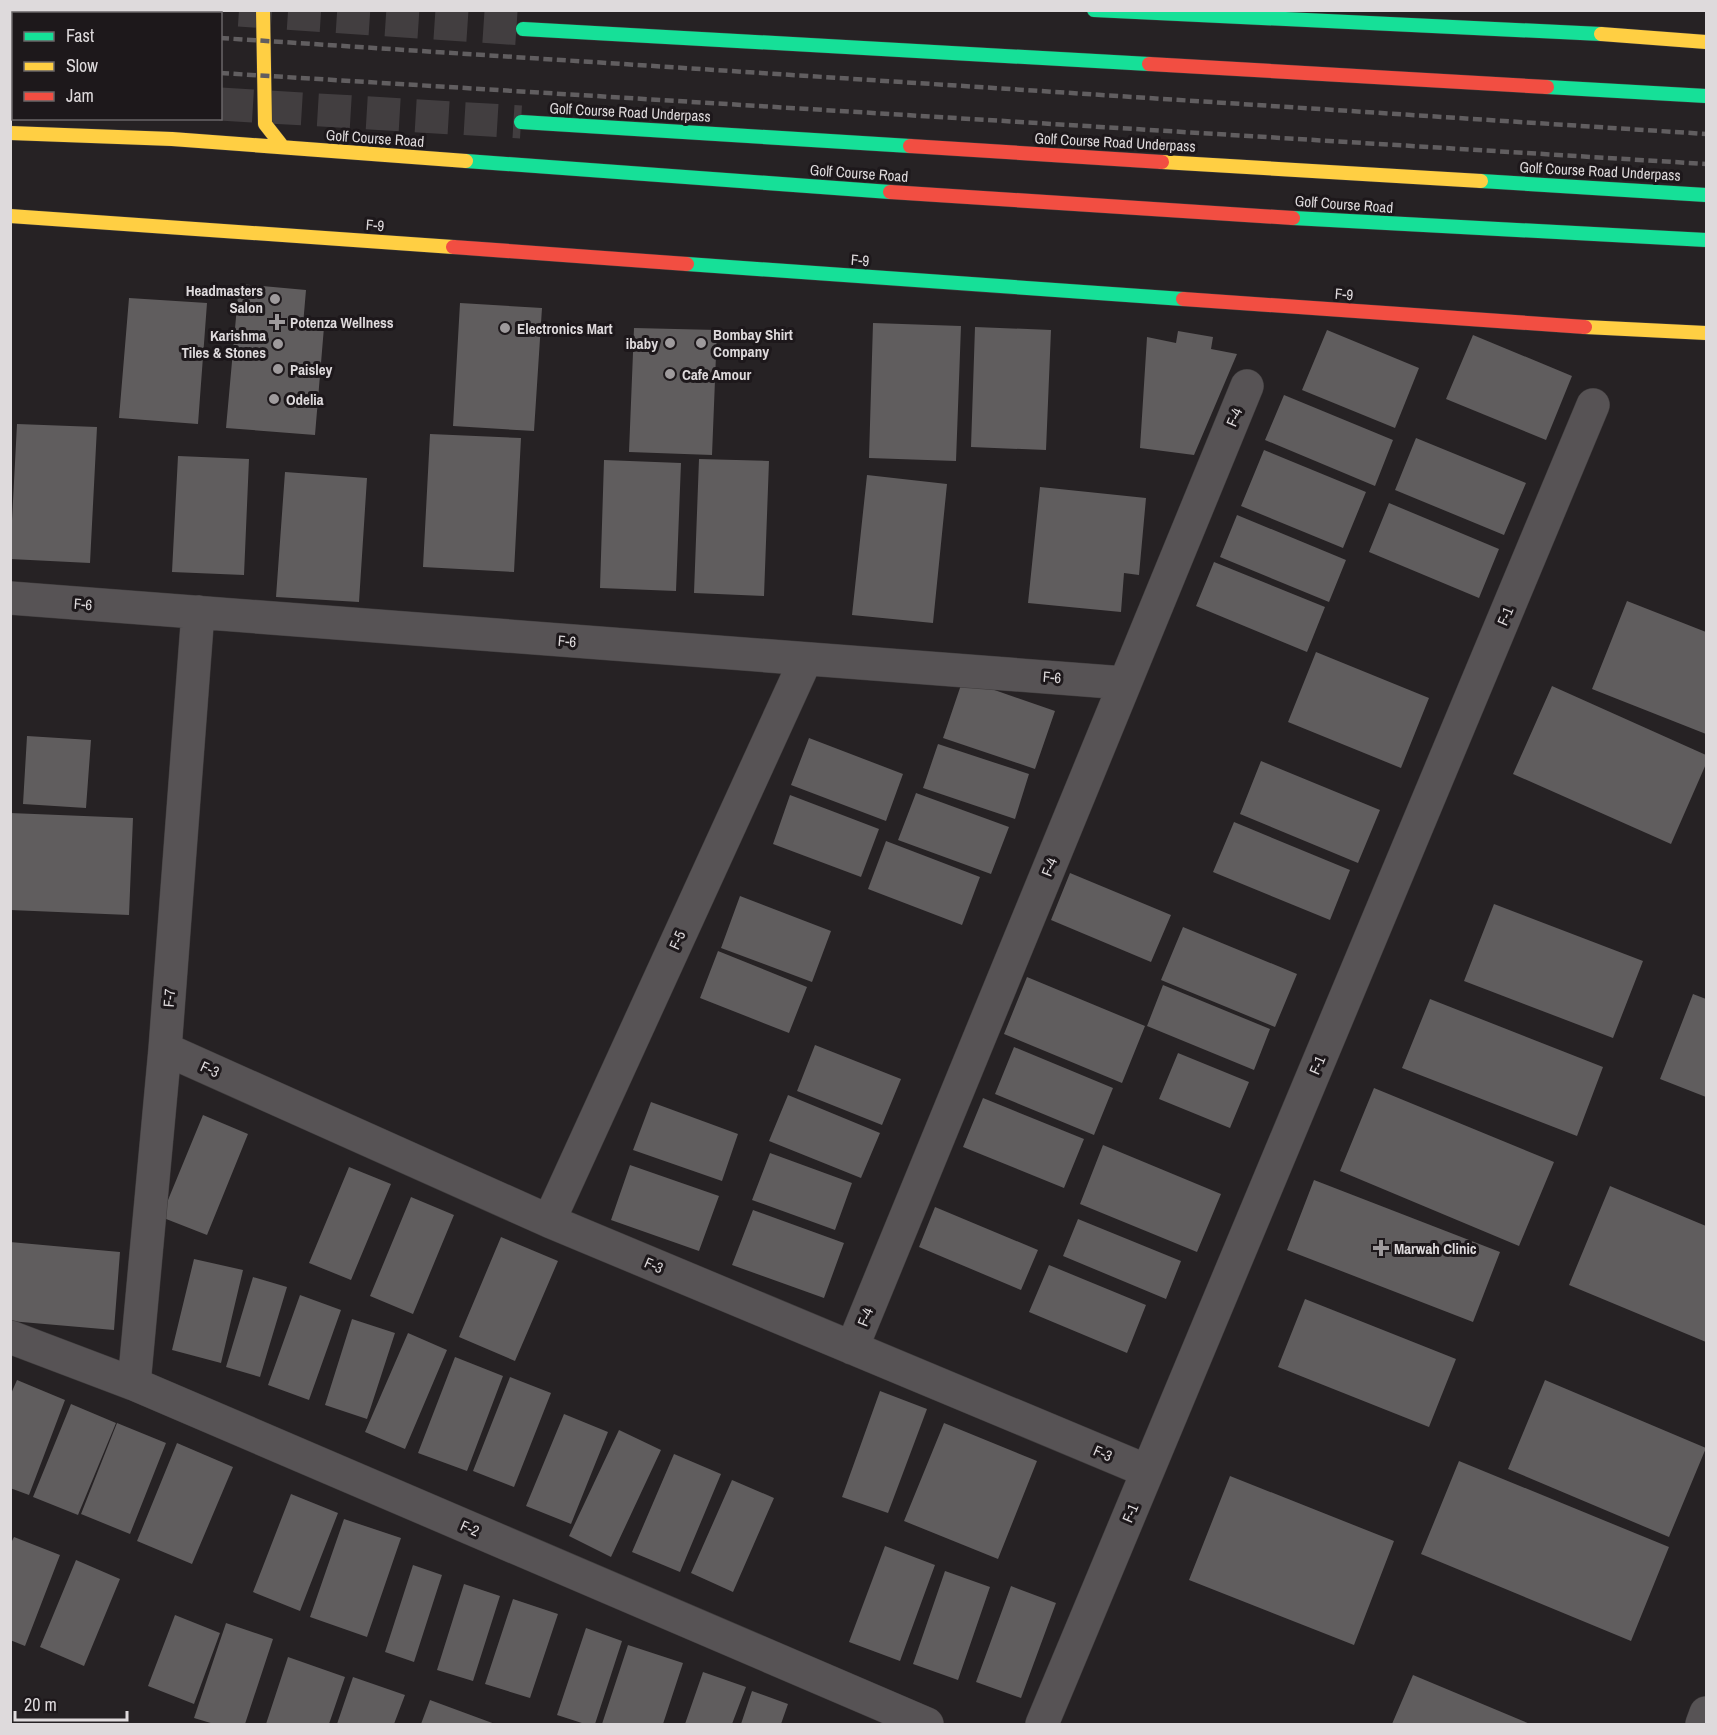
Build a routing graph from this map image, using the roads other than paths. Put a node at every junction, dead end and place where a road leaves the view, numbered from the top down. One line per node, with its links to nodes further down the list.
1 (262, 10): 8 (street)
2 (1094, 10): 4 (street)
3 (523, 28): 5 (street)
4 (1707, 42)
5 (1707, 96)
6 (521, 122): 9 (street, Golf Course Road Underpass)
7 (10, 133): 8 (street, Golf Course Road)
8 (283, 147): 11 (street, Golf Course Road)
9 (1707, 195)
10 (10, 216): 12 (street, F-9)
11 (1707, 240)
12 (1707, 333)
13 (1247, 386): 18 (street, F-4)
14 (1593, 405): 24 (street, F-1)
15 (10, 598): 16 (street, F-6)
16 (198, 612): 17 (street, F-6); 19 (street, F-7)
17 (806, 658): 18 (street, F-6); 20 (street, F-5)
18 (1124, 683): 22 (street, F-4)
19 (165, 1050): 20 (street, F-3); 23 (street, F-7)
20 (549, 1221): 22 (street, F-3)
21 (10, 1337): 23 (street, F-2)
22 (852, 1348): 24 (street, F-3)
23 (134, 1384): 26 (street, F-2)
24 (1148, 1471): 27 (street, F-1)
25 (1707, 1713): 28 (street)
26 (927, 1725)
27 (1042, 1725)
28 (1702, 1725)

